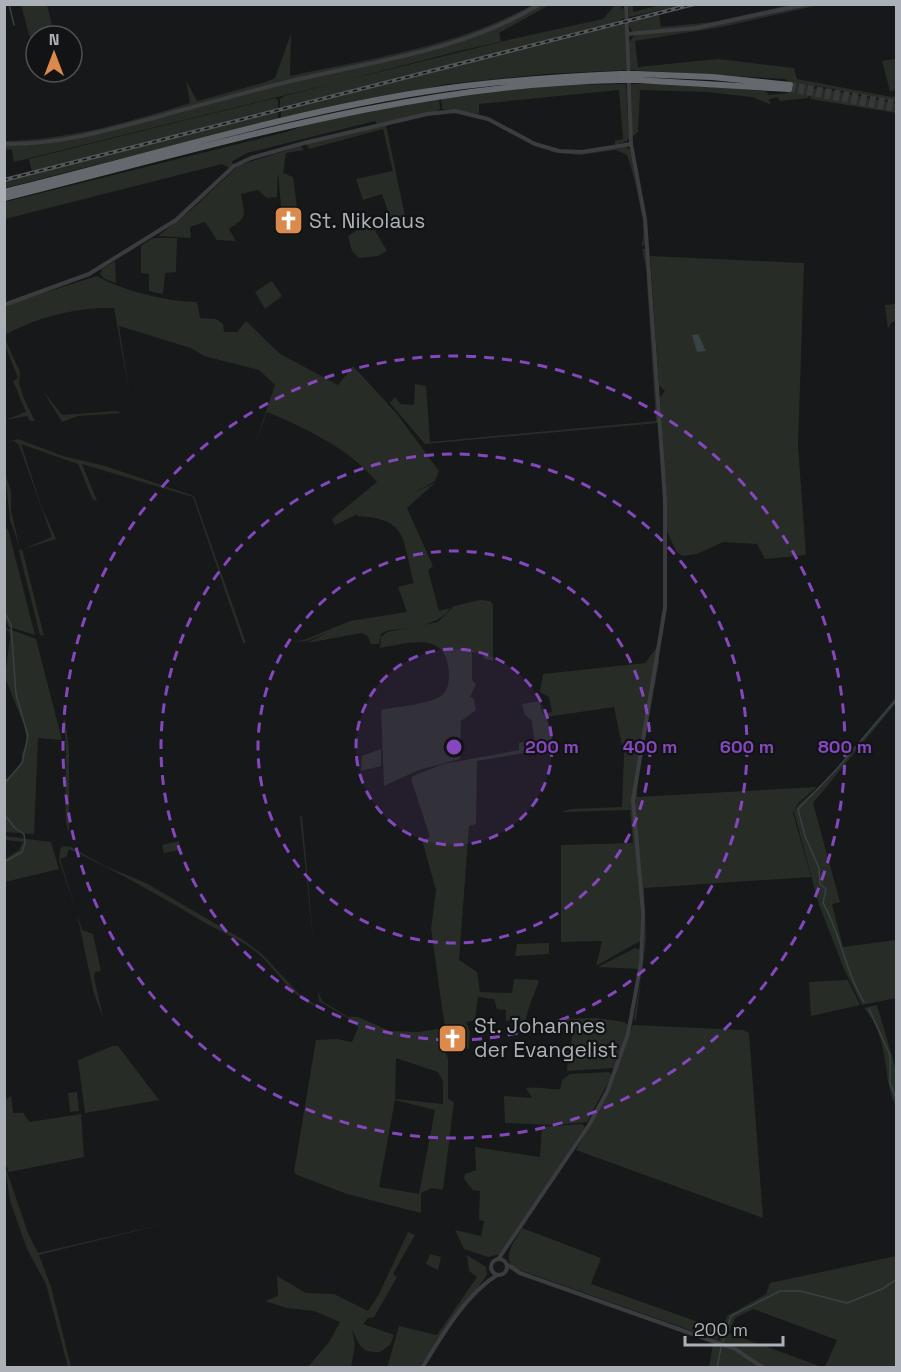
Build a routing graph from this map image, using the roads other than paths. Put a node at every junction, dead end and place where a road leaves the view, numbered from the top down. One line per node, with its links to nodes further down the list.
1 (540, 4): 7 (street)
2 (626, 4): 4 (street)
3 (807, 4): 4 (street)
4 (627, 34): 8 (street)
5 (790, 87): 6 (highway, bridge)
6 (273, 127): 9 (highway); 10 (highway)
7 (4, 144)
8 (631, 144): 11 (street); 12 (street)
9 (4, 192)
10 (4, 198)
11 (4, 305)
12 (506, 1251): 13 (street); 14 (street)
13 (499, 1258): 14 (street); 15 (street)
14 (507, 1264): 16 (street); 17 (street)
15 (491, 1269): 18 (street); 19 (street)
16 (506, 1272): 17 (street); 18 (street)
17 (520, 1273): 21 (street)
18 (496, 1275): 19 (street)
19 (487, 1280): 20 (street)
20 (422, 1368)
21 (764, 1368)

